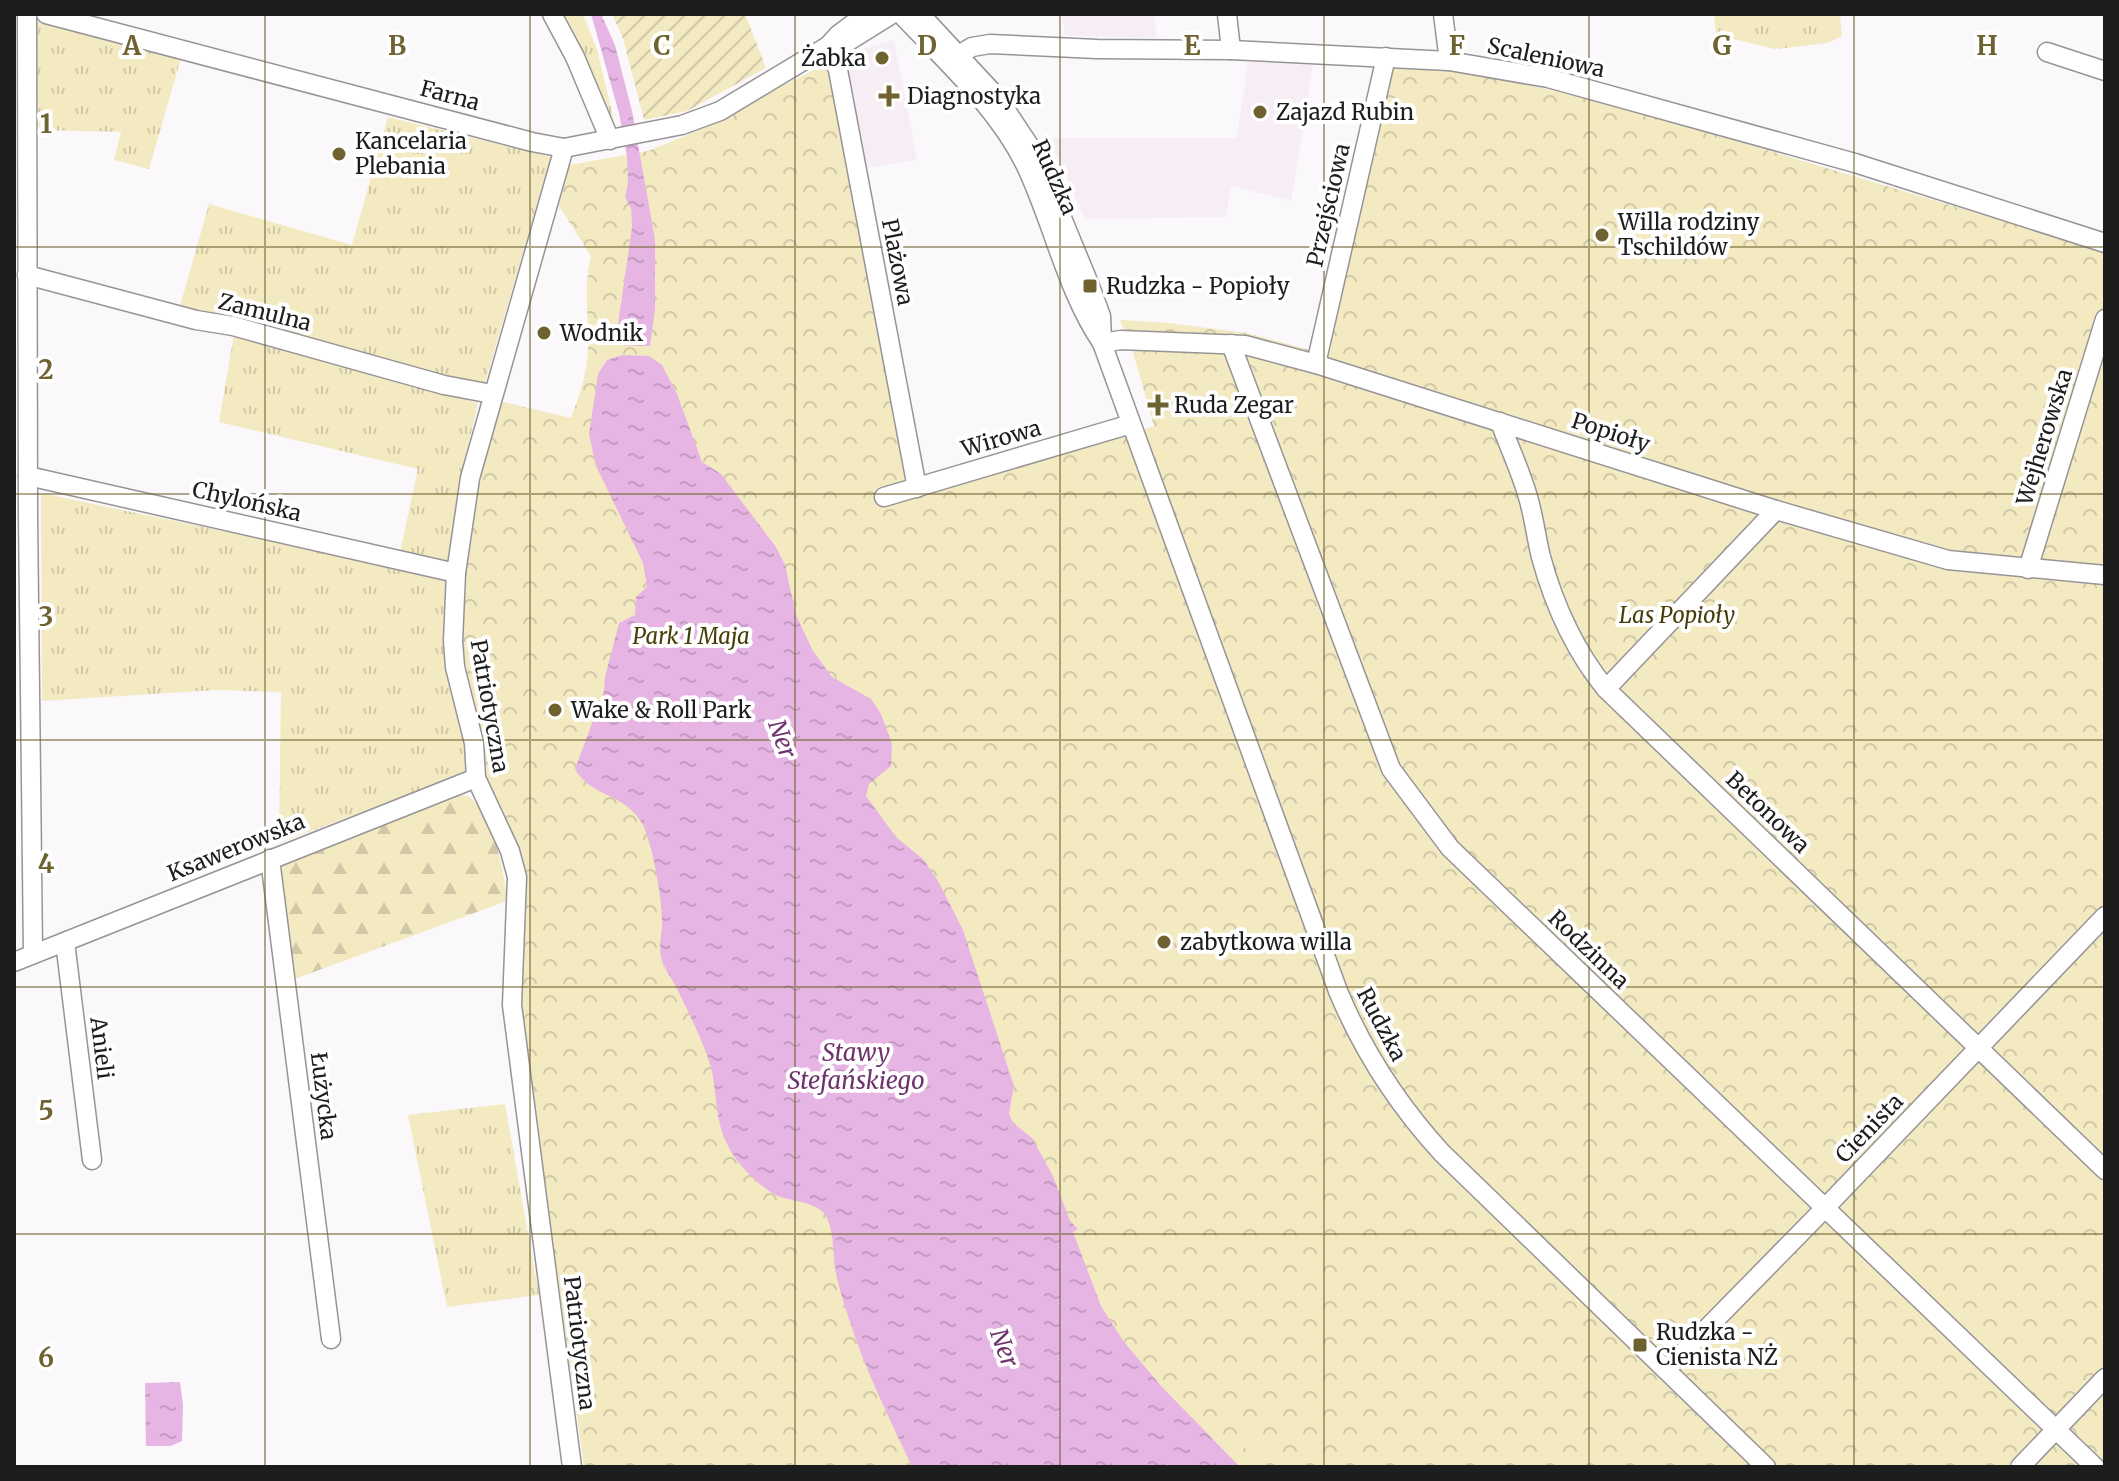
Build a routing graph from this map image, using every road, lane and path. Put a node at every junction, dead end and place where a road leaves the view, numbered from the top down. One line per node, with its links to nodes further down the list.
1 (27, 14): 20 (street)
2 (46, 14): 18 (street, Farna)
3 (552, 14): 17 (street)
4 (866, 14): 10 (street, Farna)
5 (892, 14): 10 (street, Farna)
6 (901, 14): 23 (street, Rudzka)
7 (920, 14): 13 (street, Rudzka)
8 (1227, 14): 11 (street)
9 (1443, 14): 15 (street)
10 (828, 46): 17 (street, Farna); 30 (street, Plażowa)
11 (1231, 50): 13 (street, Scaleniowa); 14 (street, Scaleniowa)
12 (2047, 52): 16 (street)
13 (959, 55): 23 (street, Rudzka)
14 (1386, 57): 15 (street, Scaleniowa); 25 (street, Przejściowa)
15 (1449, 61): 19 (street, Scaleniowa)
16 (2105, 71)
17 (614, 140): 18 (street, Farna)
18 (564, 148): 26 (street, Patriotyczna)
19 (2105, 243)
20 (20, 247): 21 (street)
21 (27, 275): 26 (street, Zamulna); 29 (street)
22 (2105, 319): 34 (street, Wejherowska)
23 (1102, 343): 24 (street, Popioły); 28 (street, Rudzka)
24 (1231, 344): 25 (street, Popioły); 48 (street, Rodzinna)
25 (1316, 364): 27 (street, Popioły)
26 (492, 394): 35 (street, Patriotyczna)
27 (1500, 422): 32 (street, Popioły); 37 (street, Betonowa)
28 (1131, 424): 30 (street, Wirowa); 50 (street, Rudzka)
29 (28, 476): 33 (street); 35 (street, Chylońska)
30 (917, 488): 31 (street, Wirowa)
31 (884, 497)
32 (1776, 510): 34 (street, Popioły); 37 (street)
33 (21, 512): 38 (street)
34 (2028, 569): 36 (street, Popioły)
35 (456, 573): 39 (street, Patriotyczna)
36 (2105, 575)
37 (1606, 689): 45 (street, Betonowa)
38 (22, 776): 43 (street)
39 (476, 778): 40 (street, Ksawerowska); 53 (street, Patriotyczna)
40 (270, 859): 42 (street, Ksawerowska); 49 (street, Łużycka)
41 (2105, 916): 45 (street, Cienista)
42 (65, 942): 43 (street, Ksawerowska); 46 (street, Anieli)
43 (33, 954): 44 (street, Ksawerowska)
44 (14, 962)
45 (1979, 1049): 47 (street, Betonowa); 48 (street, Cienista)
46 (92, 1160)
47 (2105, 1170)
48 (1824, 1209): 50 (street, Cienista); 52 (street, Rodzinna)
49 (331, 1339)
50 (1666, 1370): 54 (street, Rudzka)
51 (2105, 1378): 52 (street)
52 (2055, 1429): 55 (street); 56 (street, Rodzinna)
53 (572, 1467)
54 (1766, 1467)
55 (2020, 1467)
56 (2095, 1467)

